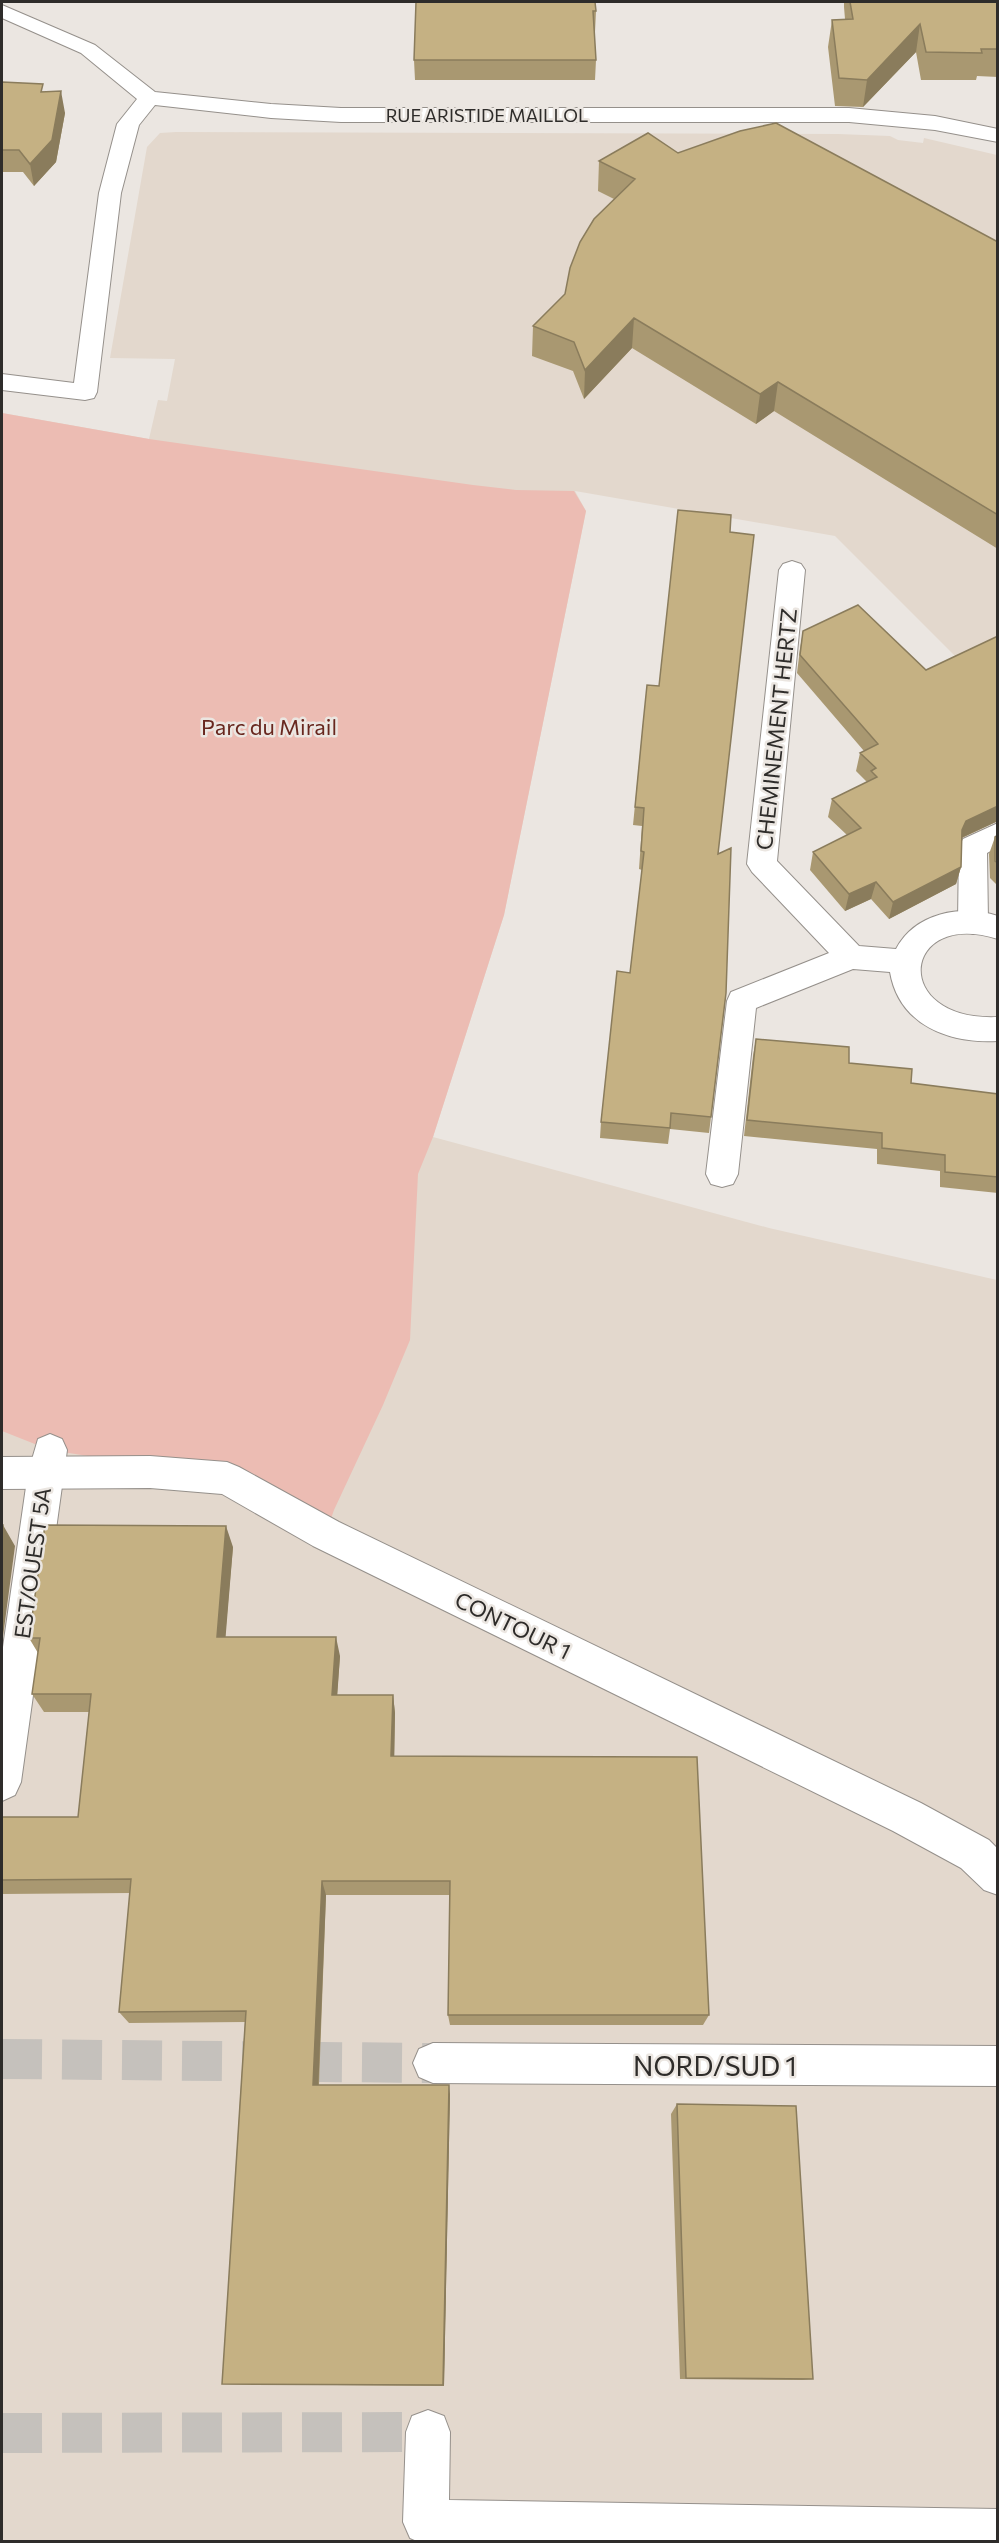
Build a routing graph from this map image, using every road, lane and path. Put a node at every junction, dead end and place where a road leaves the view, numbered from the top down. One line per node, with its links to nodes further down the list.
1 (2, 11): 2 (street)
2 (149, 98): 3 (street, RUE ARISTIDE MAILLOL); 4 (street)
3 (998, 136)
4 (2, 382)
5 (792, 570): 8 (street, CHEMINEMENT HERTZ)
6 (998, 834): 7 (street)
7 (985, 925): 9 (street)
8 (851, 957): 9 (street); 11 (street)
9 (905, 962): 10 (street)
10 (998, 1029)
11 (722, 1174)
12 (48, 1462): 13 (street, CONTOUR 1); 14 (street, EST/OUEST 5A); 15 (street, CONTOUR 1)
13 (2, 1473)
14 (2, 1782)
15 (998, 1876)
16 (433, 2062): 17 (street, NORD/SUD 1)
17 (998, 2066)
18 (428, 2432): 19 (street)
19 (998, 2532)

